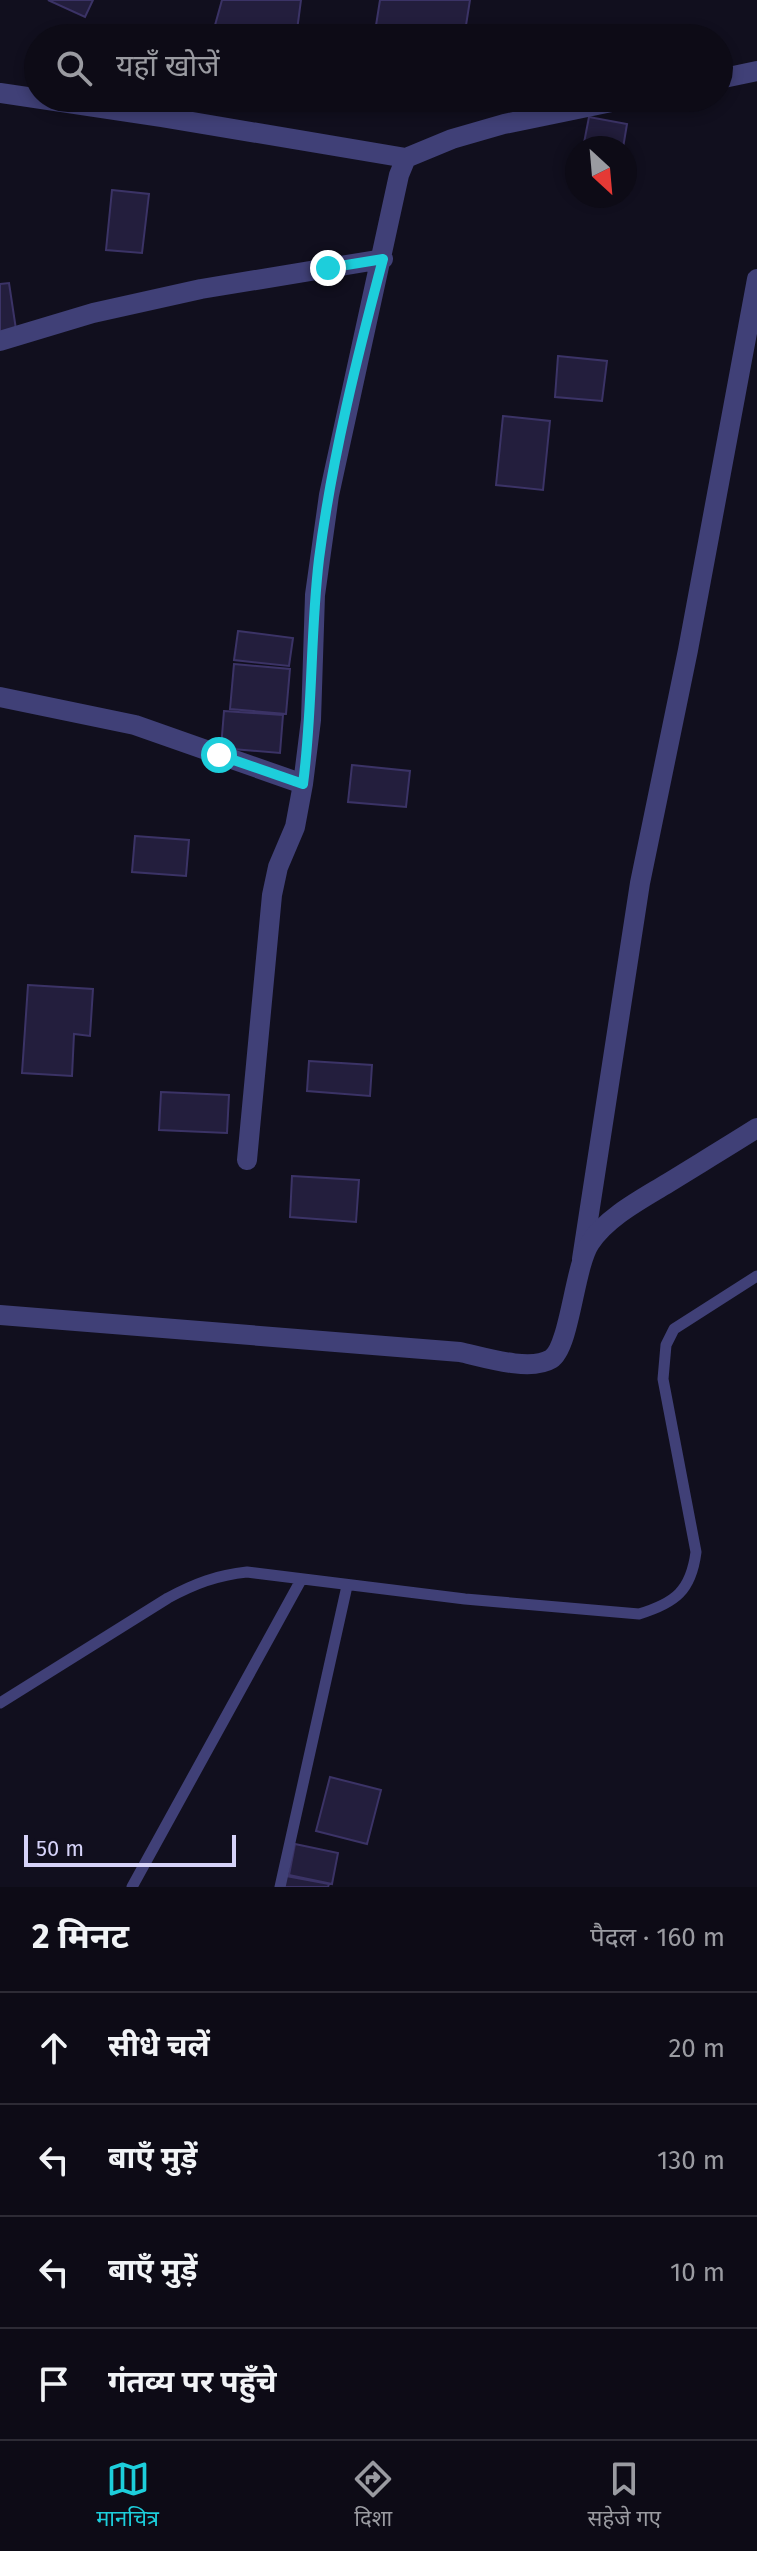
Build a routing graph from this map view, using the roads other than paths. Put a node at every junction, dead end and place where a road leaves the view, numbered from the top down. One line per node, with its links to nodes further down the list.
1 (757, 71): 2 (street)
2 (733, 76)
3 (0, 93): 4 (street)
4 (24, 97)
5 (128, 112): 7 (street)
6 (563, 112): 7 (street)
7 (406, 158): 8 (street)
8 (383, 259): 10 (street); 12 (street)
9 (757, 279): 15 (street)
10 (0, 341)
11 (0, 697): 12 (street)
12 (303, 784): 14 (street)
13 (757, 1128): 15 (street)
14 (247, 1160)
15 (582, 1259): 17 (street)
16 (757, 1276): 19 (lane)
17 (0, 1315)
18 (301, 1580): 19 (lane); 20 (lane); 22 (lane)
19 (347, 1586): 23 (lane)
20 (6, 1695): 21 (lane)
21 (0, 1703)
22 (132, 1887)
23 (280, 1887)

